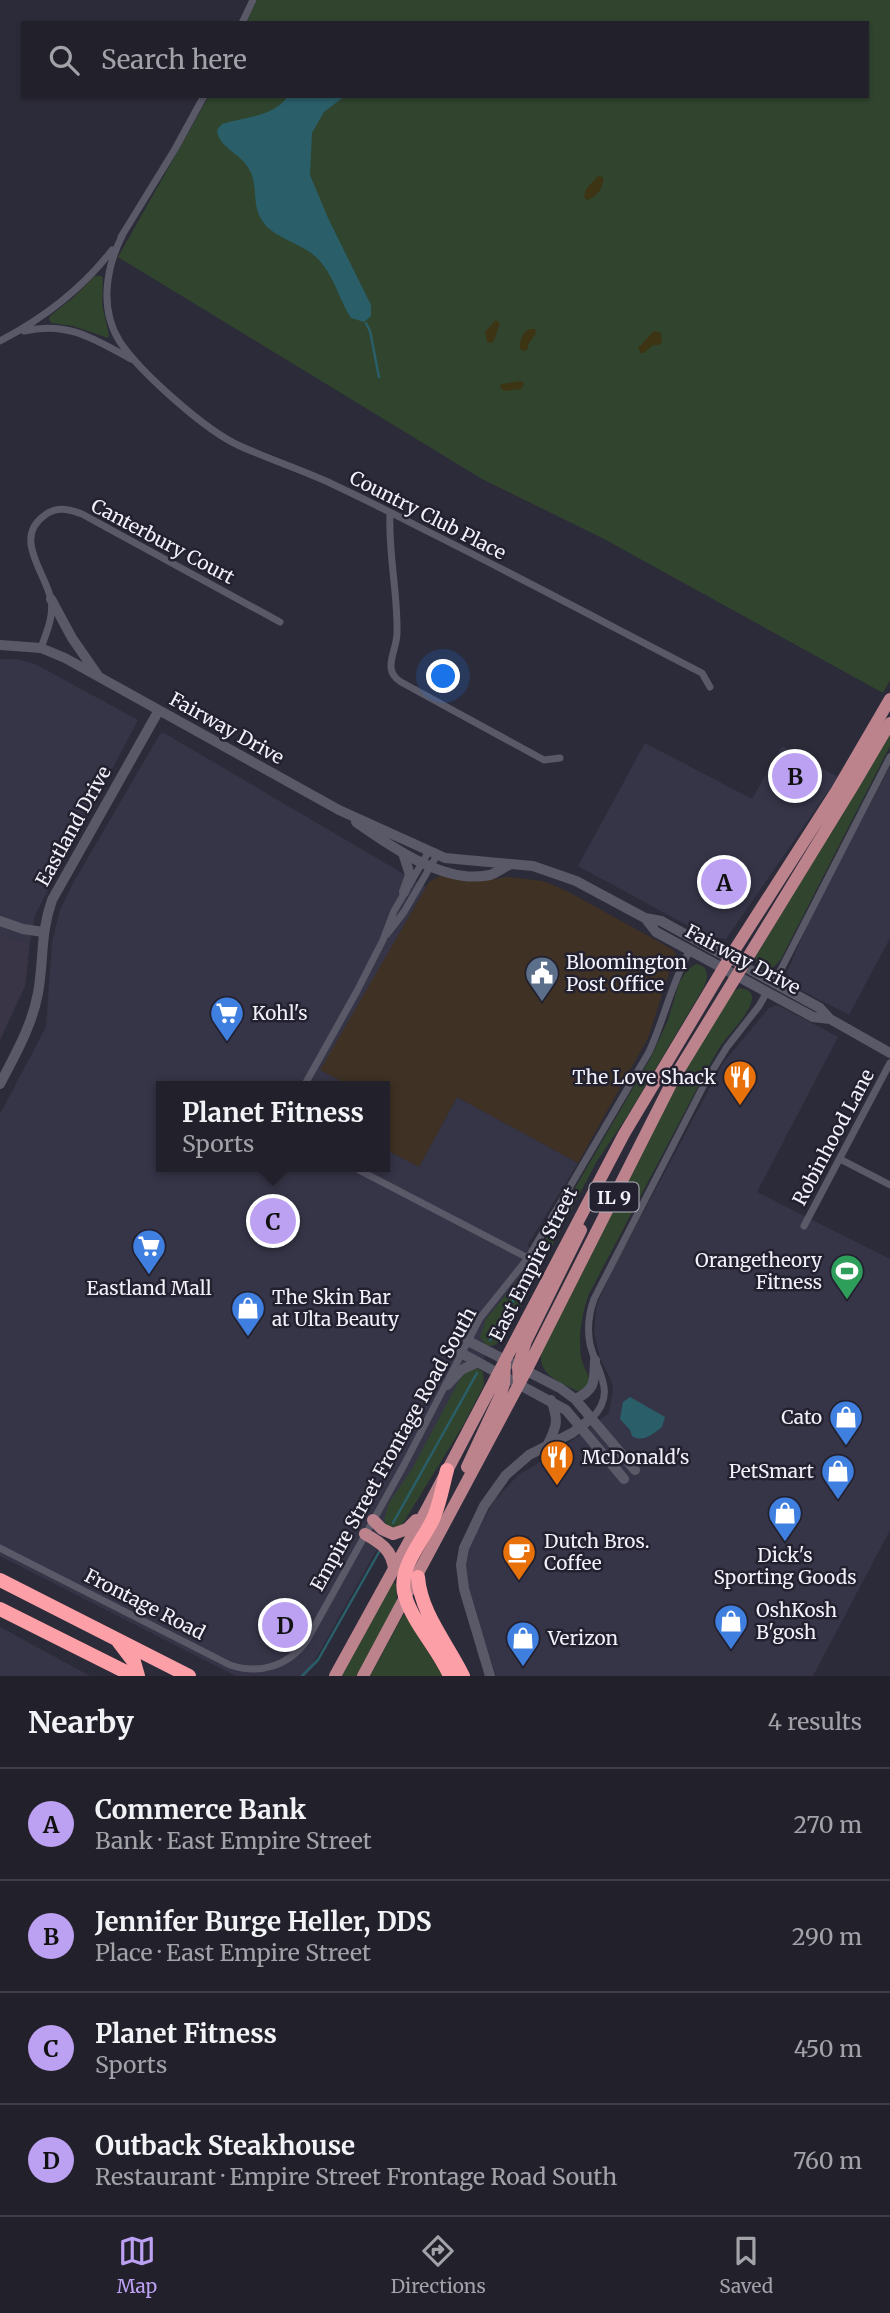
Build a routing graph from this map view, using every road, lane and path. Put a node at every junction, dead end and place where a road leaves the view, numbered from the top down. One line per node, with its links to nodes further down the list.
1 (253, 0): 2 (street)
2 (243, 21)
3 (203, 98): 4 (street, Country Club Place)
4 (122, 236): 5 (street, Country Club Place); 7 (street, Country Club Place)
5 (17, 332): 6 (street, Country Club Place); 7 (street, Country Club Place)
6 (0, 341)
7 (136, 362): 8 (street, Country Club Place)
8 (390, 513): 14 (street, Country Club Place); 19 (street)
9 (51, 599): 10 (street, Canterbury Court); 12 (street); 13 (main road)
10 (280, 622)
11 (0, 645): 12 (main road)
12 (41, 648): 13 (main road, Fairway Drive)
13 (98, 677): 16 (main road, Fairway Drive)
14 (710, 687)
15 (890, 699): 31 (main road, East Empire Street / IL 9)
16 (159, 710): 20 (main road, Fairway Drive); 28 (main road, Eastland Drive)
17 (890, 723): 32 (main road, IL 9)
18 (890, 757): 33 (street)
19 (560, 758)
20 (339, 810): 21 (main road, Fairway Drive); 22 (main road, Fairway Drive)
21 (403, 853): 23 (main road, Fairway Drive); 25 (main road)
22 (433, 853): 23 (street); 24 (main road, Fairway Drive)
23 (427, 864): 24 (main road, Fairway Drive); 25 (street); 29 (street)
24 (511, 864): 26 (main road, Fairway Drive)
25 (404, 892): 29 (street)
26 (645, 918): 30 (main road, Fairway Drive); 31 (main road, Fairway Drive)
27 (0, 921): 28 (main road)
28 (43, 932): 37 (main road, Eastland Drive)
29 (383, 940): 36 (street)
30 (690, 950): 31 (main road, Fairway Drive); 43 (street, Empire Street Frontage Road South)
31 (726, 962): 32 (main road, Fairway Drive); 41 (main road, East Empire Street / IL 9)
32 (739, 970): 33 (main road, Fairway Drive); 49 (main road, IL 9)
33 (770, 988): 34 (main road, Fairway Drive); 47 (street)
34 (890, 1053)
35 (890, 1063): 38 (street, Robinhood Lane)
36 (307, 1081)
37 (0, 1084)
38 (840, 1159): 40 (street); 42 (street, Robinhood Lane)
39 (363, 1172): 43 (street)
40 (890, 1185)
41 (588, 1200): 46 (main road, East Empire Street / IL 9); 49 (main road)
42 (804, 1226)
43 (528, 1258): 44 (street, Empire Street Frontage Road South)
44 (468, 1341): 45 (street, Empire Street Frontage Road South); 46 (main road)
45 (461, 1353): 48 (main road); 52 (street, Empire Street Frontage Road South)
46 (505, 1360): 49 (main road); 50 (main road, East Empire Street / IL 9)
47 (595, 1360): 53 (main road); 55 (street)
48 (478, 1362): 50 (main road); 52 (main road)
49 (522, 1369): 51 (main road, IL 9); 53 (main road)
50 (501, 1374): 51 (main road); 58 (main road, East Empire Street / IL 9); 61 (main road)
51 (519, 1384): 54 (main road); 61 (main road, IL 9)
52 (447, 1385): 63 (street, Empire Street Frontage Road South)
53 (575, 1399): 55 (main road)
54 (551, 1400): 56 (main road); 57 (main road)
55 (592, 1418): 56 (main road); 59 (main road)
56 (580, 1426): 57 (main road); 60 (main road)
57 (547, 1446): 81 (main road)
58 (447, 1470): 62 (main road, East Empire Street / IL 9); 69 (highway)
59 (635, 1470)
60 (624, 1479)
61 (460, 1497): 67 (main road, IL 9)
62 (428, 1507): 63 (main road); 66 (main road, East Empire Street / IL 9)
63 (373, 1520): 64 (street, Empire Street Frontage Road South)
64 (365, 1534): 66 (main road); 73 (street, Empire Street Frontage Road South)
65 (0, 1548): 73 (street, Frontage Road)
66 (394, 1569): 77 (main road, East Empire Street / IL 9)
67 (418, 1577): 69 (main road, IL 9); 80 (highway)
68 (0, 1580): 71 (highway)
69 (406, 1599): 78 (main road, IL 9); 79 (highway)
70 (0, 1609): 72 (highway)
71 (116, 1638): 75 (highway); 76 (highway)
72 (100, 1659): 74 (highway); 75 (highway)
73 (279, 1664)
74 (114, 1676)
75 (136, 1676)
76 (189, 1676)
77 (335, 1676)
78 (363, 1676)
79 (450, 1676)
80 (463, 1676)
81 (491, 1676)

